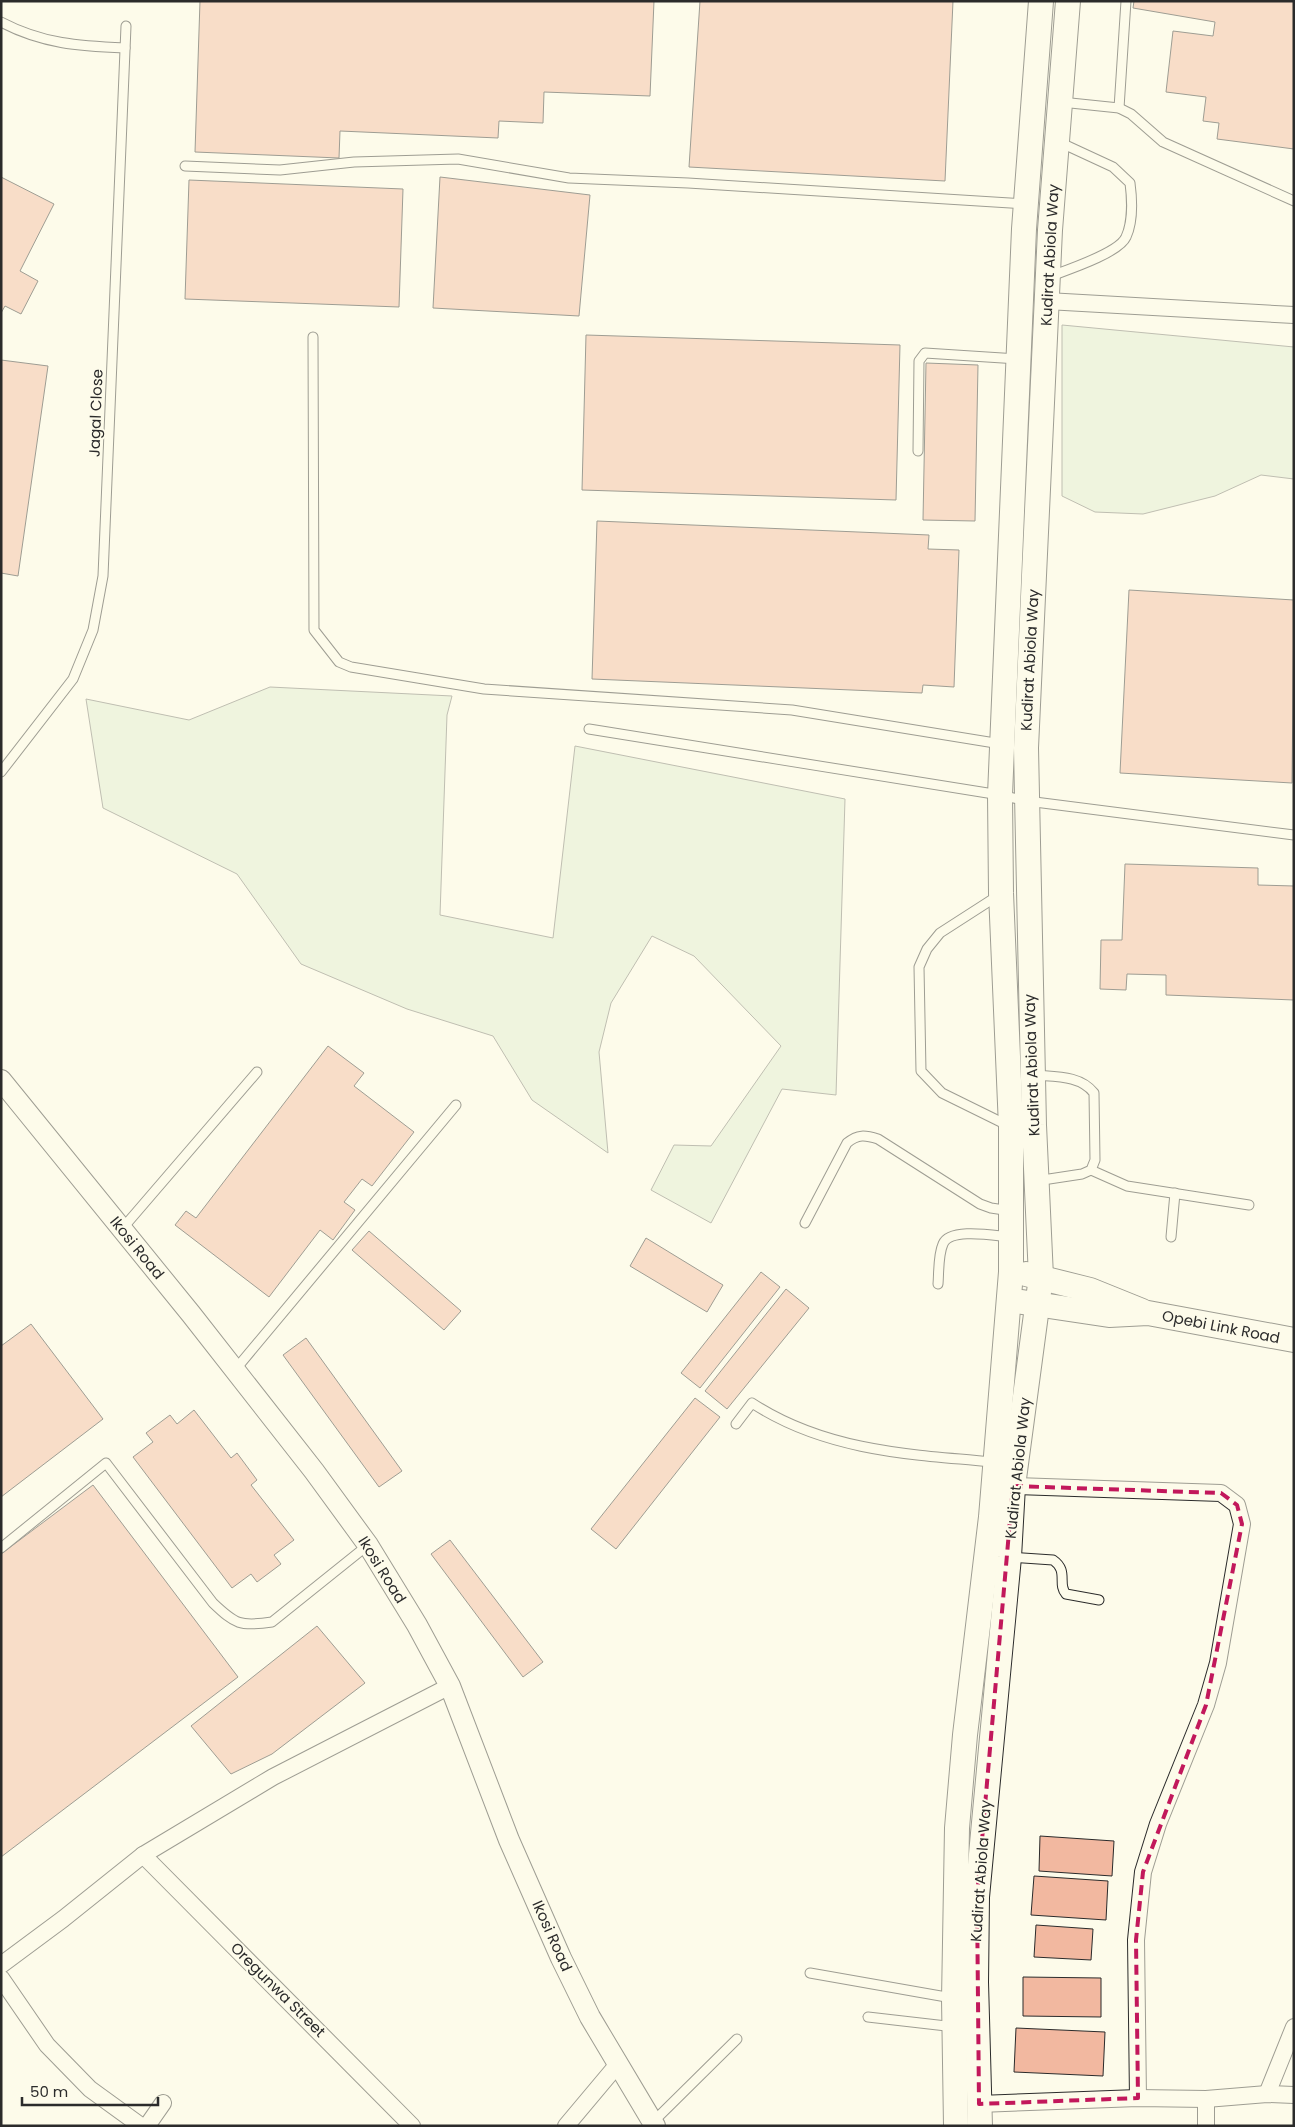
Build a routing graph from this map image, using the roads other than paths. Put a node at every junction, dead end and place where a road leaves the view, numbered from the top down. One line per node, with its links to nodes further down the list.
1 (1041, 1): 12 (main road, Kudirat Abiola Way)
2 (1068, 1): 7 (main road, Kudirat Abiola Way)
3 (1126, 1): 8 (lane)
4 (1, 22): 6 (lane)
5 (126, 26): 6 (lane, Jagal Close)
6 (125, 48): 21 (lane, Jagal Close)
7 (1061, 102): 8 (lane); 9 (main road, Kudirat Abiola Way)
8 (1118, 108): 11 (lane)
9 (1058, 141): 13 (main road, Kudirat Abiola Way); 13 (lane)
10 (185, 166): 12 (lane)
11 (1294, 201)
12 (1026, 204): 17 (main road, Kudirat Abiola Way)
13 (1048, 277): 14 (main road, Kudirat Abiola Way)
14 (1047, 301): 15 (street); 20 (main road, Kudirat Abiola Way)
15 (1294, 315)
16 (313, 337): 20 (lane)
17 (1019, 359): 18 (lane); 20 (main road, Kudirat Abiola Way)
18 (918, 451)
19 (589, 729): 22 (lane)
20 (1014, 746): 22 (main road, Kudirat Abiola Way); 23 (main road, Kudirat Abiola Way)
21 (1, 772)
22 (1000, 795): 23 (lane); 25 (main road, Kudirat Abiola Way)
23 (1027, 801): 24 (lane); 27 (main road, Kudirat Abiola Way)
24 (1294, 835)
25 (1001, 893): 30 (main road, Kudirat Abiola Way); 30 (lane)
26 (257, 1072): 37 (lane)
27 (1032, 1074): 31 (lane); 32 (main road, Kudirat Abiola Way)
28 (1, 1080): 37 (street, Ikosi Road)
29 (456, 1105): 47 (lane)
30 (1011, 1127): 35 (main road, Kudirat Abiola Way)
31 (1091, 1170): 32 (lane); 33 (lane)
32 (1036, 1181): 41 (main road, Kudirat Abiola Way)
33 (1175, 1193): 34 (lane); 39 (lane)
34 (1249, 1205)
35 (1011, 1211): 36 (lane); 38 (main road, Kudirat Abiola Way)
36 (805, 1223)
37 (122, 1229): 47 (street, Ikosi Road)
38 (1011, 1236): 40 (main road, Kudirat Abiola Way); 42 (lane)
39 (1171, 1237)
40 (1012, 1272): 41 (main road, Opebi Link Road); 43 (main road, Kudirat Abiola Way)
41 (1040, 1277): 44 (main road, Kudirat Abiola Way); 45 (main road, Opebi Link Road)
42 (938, 1284)
43 (1009, 1299): 44 (main road, Opebi Link Road); 49 (main road, Kudirat Abiola Way)
44 (1037, 1305): 45 (main road, Opebi Link Road); 50 (main road, Kudirat Abiola Way)
45 (1148, 1313): 46 (main road, Opebi Link Road)
46 (1294, 1340)
47 (235, 1370): 51 (street, Ikosi Road)
48 (736, 1424): 49 (lane)
49 (996, 1462): 60 (main road, Kudirat Abiola Way)
50 (1013, 1486): 53 (main road, Kudirat Abiola Way); 68 (street)
51 (368, 1544): 52 (lane); 55 (street, Ikosi Road)
52 (1, 1548)
53 (1009, 1557): 54 (lane); 71 (main road, Kudirat Abiola Way)
54 (1099, 1600)
55 (450, 1686): 56 (street); 65 (street, Ikosi Road)
56 (143, 1855): 57 (street); 75 (street, Oregunwa Street)
57 (1, 1965)
58 (810, 1973): 60 (lane)
59 (1, 1978): 73 (street)
60 (954, 1999): 63 (main road, Kudirat Abiola Way)
61 (868, 2017): 63 (lane)
62 (1294, 2026): 66 (street)
63 (955, 2027): 77 (main road, Kudirat Abiola Way)
64 (737, 2039): 72 (lane)
65 (618, 2064): 72 (street, Ikosi Road); 76 (street)
66 (1267, 2094): 67 (street); 69 (street)
67 (1294, 2095)
68 (1138, 2098): 69 (street); 71 (street)
69 (1206, 2099): 78 (street)
70 (163, 2103): 74 (street)
71 (980, 2115)
72 (654, 2124)
73 (142, 2126)
74 (146, 2126)
75 (412, 2126)
76 (566, 2126)
77 (956, 2126)
78 (1206, 2126)

